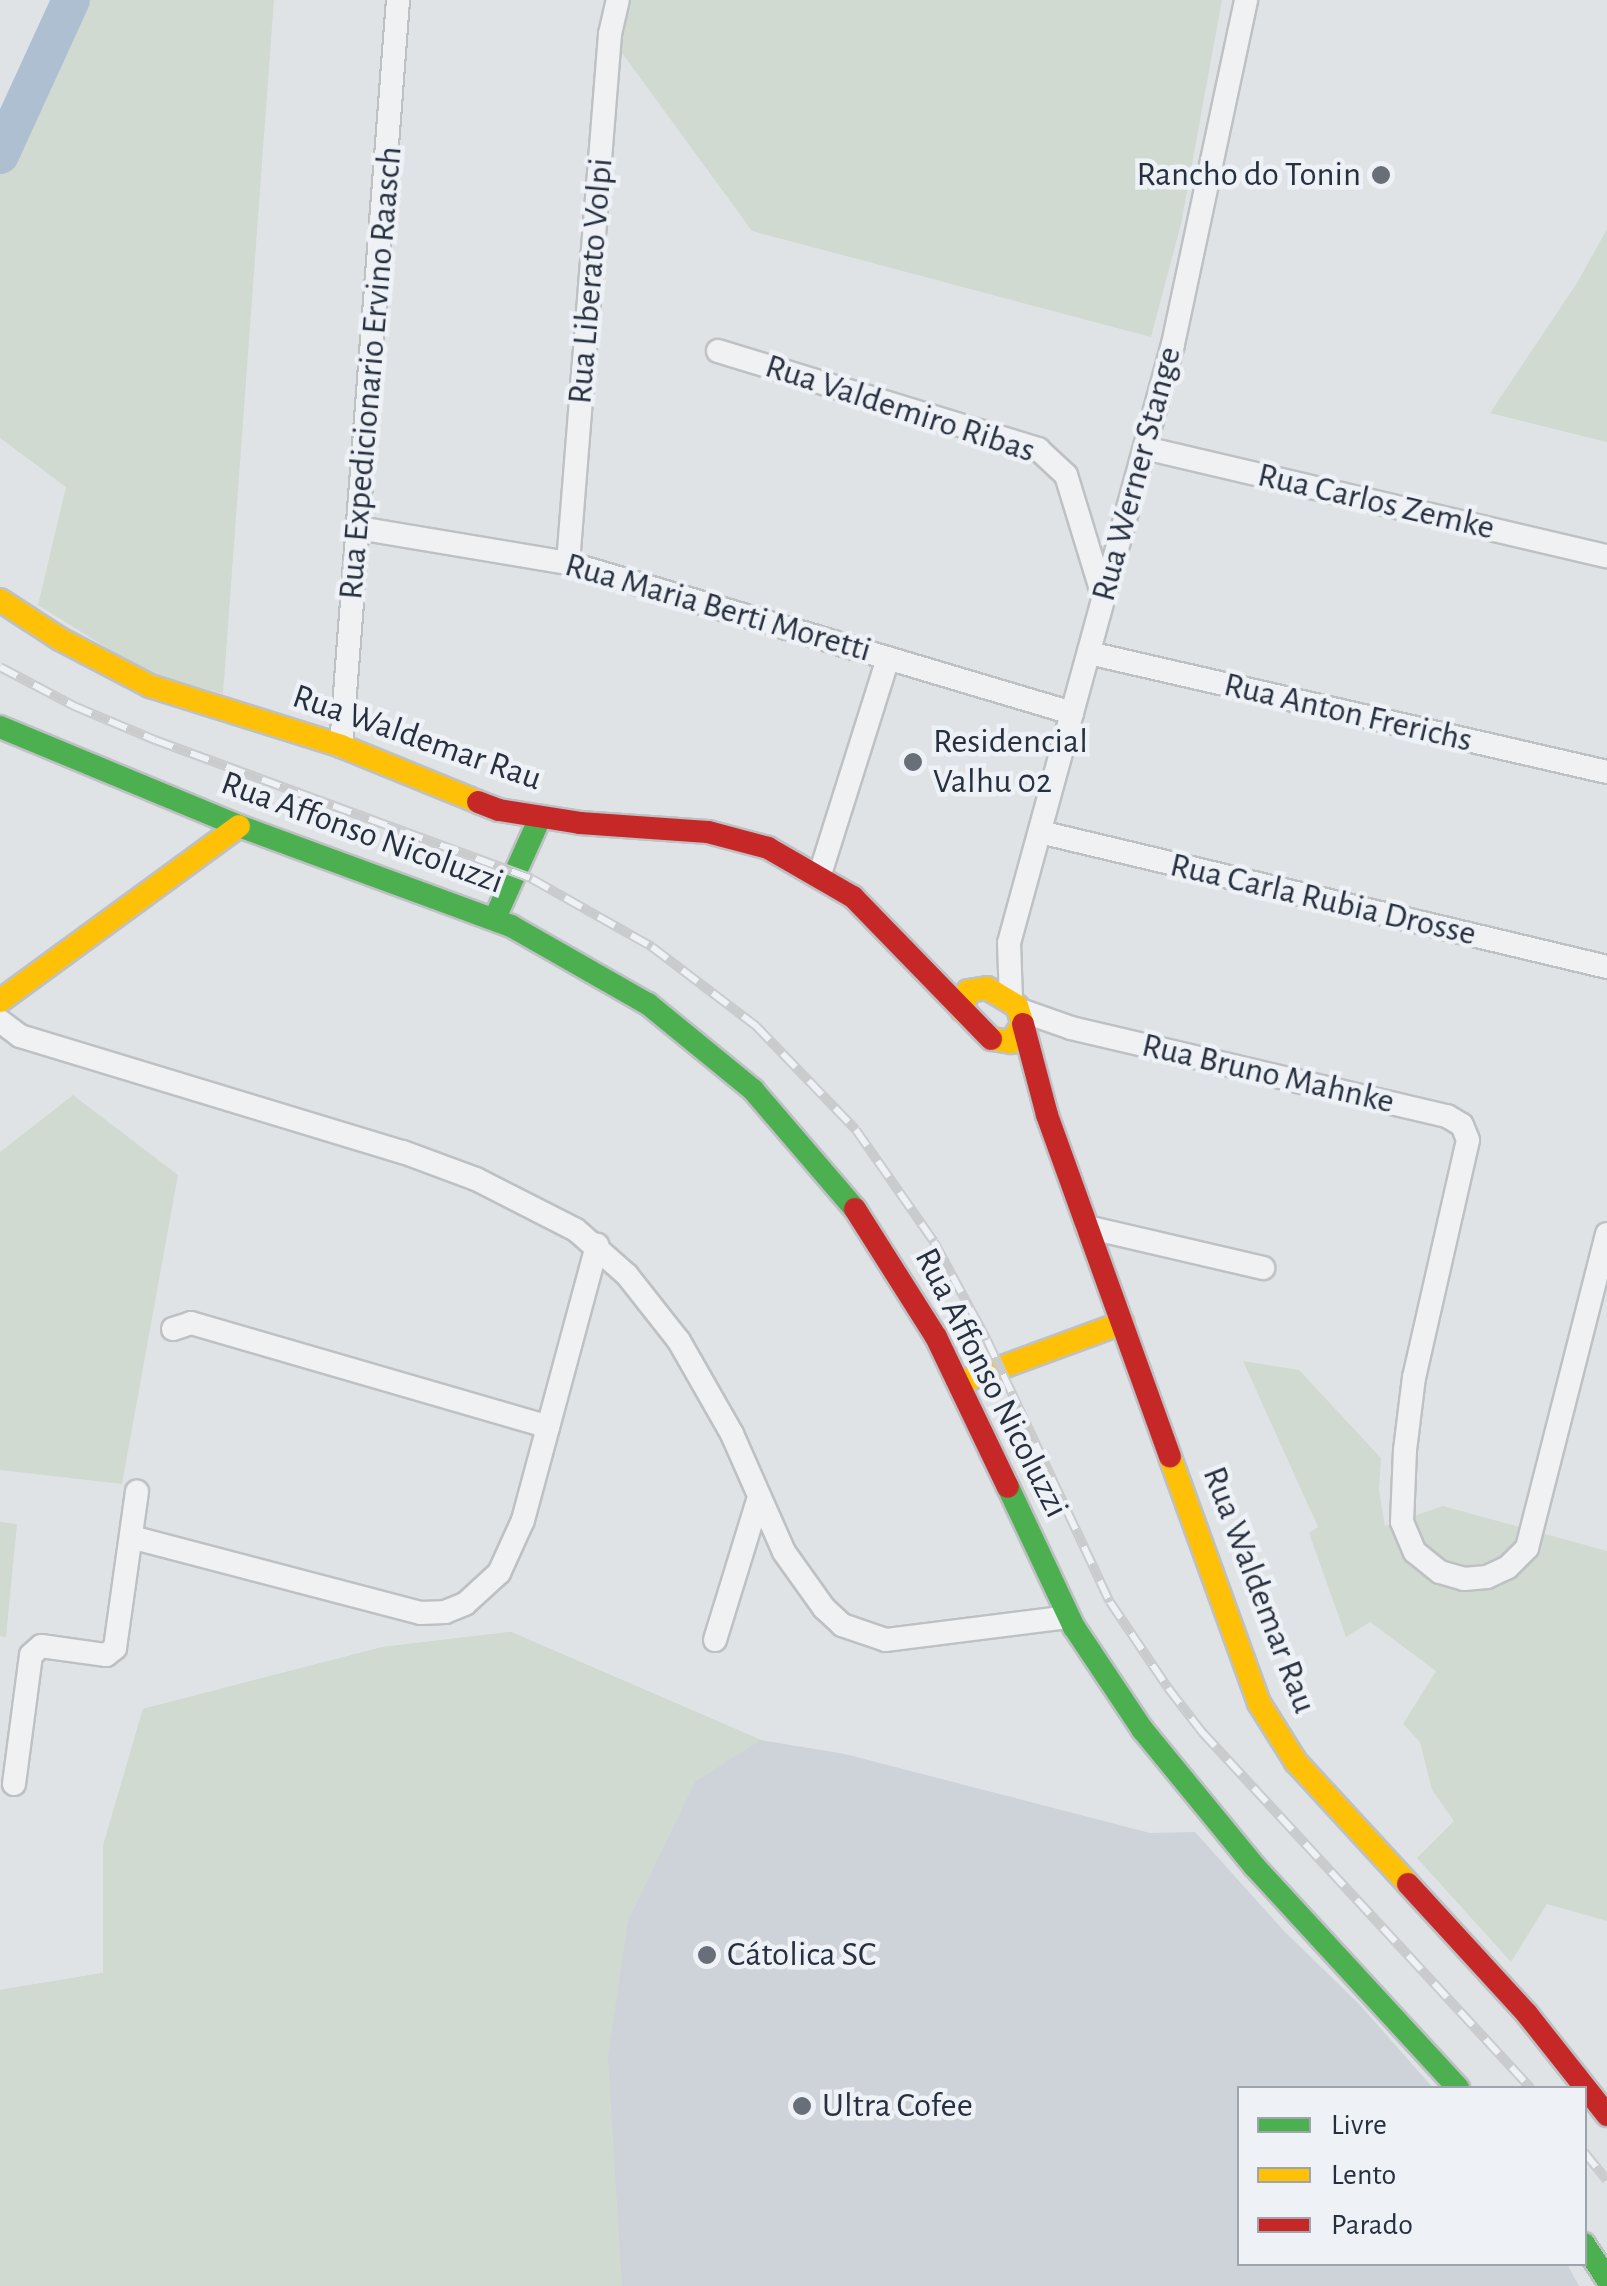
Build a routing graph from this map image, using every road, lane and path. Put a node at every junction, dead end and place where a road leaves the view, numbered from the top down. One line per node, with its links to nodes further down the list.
1 (398, 0): 6 (street, Rua Expedicionario Ervino Raasch)
2 (618, 0): 8 (street, Rua Liberato Volpi)
3 (1246, 0): 5 (street, Rua Werner Stange)
4 (718, 351): 9 (street, Rua Valdemiro Ribas)
5 (1144, 448): 7 (street, Rua Carlos Zemke); 9 (street, Rua Werner Stange)
6 (358, 528): 8 (street, Rua Maria Berti Moretti); 15 (street, Rua Expedicionario Ervino Raasch)
7 (1607, 556)
8 (568, 562): 12 (street, Rua Maria Berti Moretti)
9 (1104, 598): 11 (street, Rua Werner Stange)
10 (0, 600): 15 (street, Rua Waldemar Rau)
11 (1089, 653): 13 (street, Rua Werner Stange); 16 (street, Rua Anton Frerichs)
12 (888, 658): 13 (street, Rua Maria Berti Moretti); 20 (street)
13 (1072, 713): 19 (street, Rua Werner Stange)
14 (0, 728): 18 (street, Rua Affonso Nicoluzzi)
15 (341, 746): 17 (street, Rua Waldemar Rau)
16 (1607, 772)
17 (540, 818): 20 (street, Rua Waldemar Rau); 21 (street)
18 (239, 826): 21 (street, Rua Affonso Nicoluzzi); 26 (street)
19 (1040, 832): 22 (street, Rua Werner Stange); 24 (street, Rua Carla Rubia Drosse)
20 (820, 874): 23 (street, Rua Waldemar Rau)
21 (496, 918): 38 (street, Rua Affonso Nicoluzzi)
22 (1008, 944): 25 (street, Rua Werner Stange); 29 (street, Rua Werner Stange)
23 (918, 960): 25 (street, Rua Waldemar Rau); 27 (street, Rua Waldemar Rau)
24 (1607, 968)
25 (976, 988): 27 (street); 29 (street, Rua Waldemar Rau)
26 (0, 1001)
27 (962, 1010): 30 (street, Rua Waldemar Rau)
28 (0, 1021): 34 (street)
29 (1019, 1022): 30 (street); 31 (street, Rua Waldemar Rau); 33 (street, Rua Bruno Mahnke)
30 (987, 1038): 31 (street, Rua Waldemar Rau)
31 (1045, 1108): 32 (street, Rua Waldemar Rau)
32 (1087, 1227): 35 (street); 36 (street, Rua Waldemar Rau)
33 (1607, 1234)
34 (597, 1244): 39 (street); 41 (street)
35 (1263, 1268)
36 (1122, 1323): 38 (street); 48 (street, Rua Waldemar Rau)
37 (173, 1330): 39 (street)
38 (959, 1383): 43 (street, Rua Affonso Nicoluzzi)
39 (548, 1428): 42 (street)
40 (138, 1492): 42 (street)
41 (758, 1500): 43 (street); 44 (street)
42 (131, 1537): 46 (street)
43 (1072, 1622): 45 (street); 47 (street, Rua Affonso Nicoluzzi)
44 (715, 1640)
45 (918, 1649)
46 (14, 1784)
47 (1456, 2086)
48 (1583, 2086)
49 (1587, 2090): 50 (street, Rua Waldemar Rau)
50 (1607, 2116)
51 (1587, 2249): 52 (street)
52 (1607, 2279)

